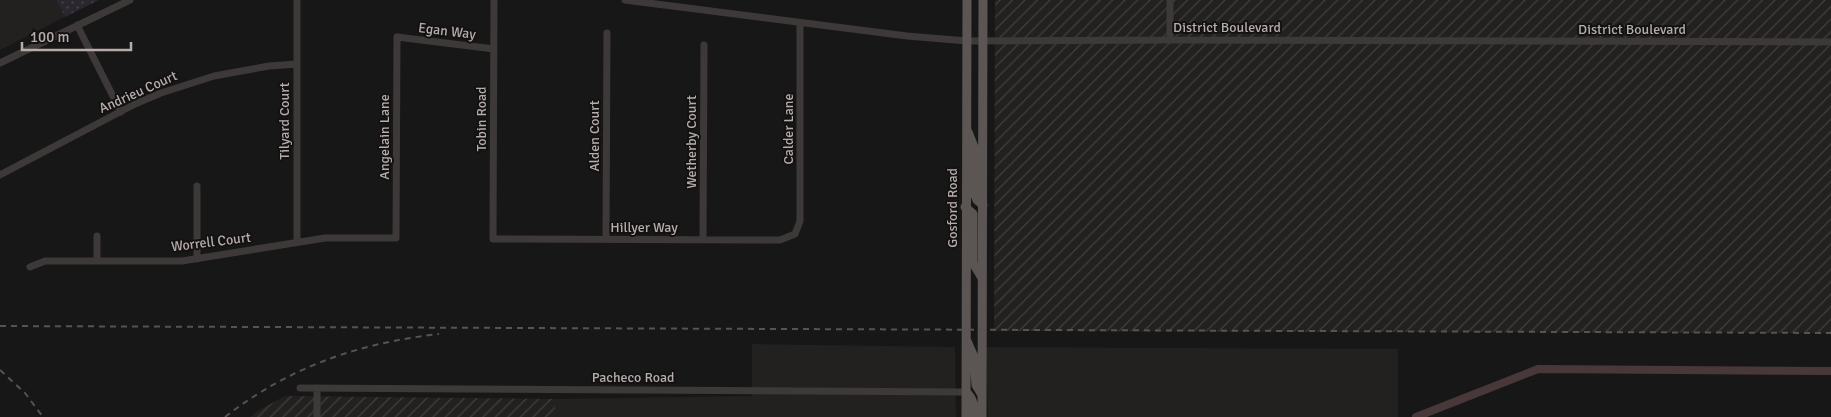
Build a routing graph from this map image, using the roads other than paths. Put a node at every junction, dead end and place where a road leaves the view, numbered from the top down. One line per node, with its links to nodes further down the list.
1 (130, 0): 10 (street)
2 (297, 0): 20 (street, Tilyard Court)
3 (494, 0): 18 (street, Tobin Road)
4 (625, 0): 5 (street, District Boulevard)
5 (630, 0): 9 (street, District Boulevard)
6 (967, 0): 14 (main road, Gosford Road)
7 (983, 0): 15 (main road)
8 (1170, 0): 13 (street)
9 (800, 23): 14 (street, District Boulevard); 27 (street, Calder Lane)
10 (77, 25): 19 (street); 21 (street)
11 (607, 33): 31 (street, Alden Court)
12 (397, 37): 18 (street, Egan Way); 29 (street, Angelain Lane)
13 (1170, 40): 15 (street, District Boulevard); 16 (street, District Boulevard)
14 (967, 41): 15 (street, District Boulevard); 22 (main road, Gosford Road)
15 (983, 42): 25 (main road)
16 (1831, 42)
17 (704, 46): 32 (street, Wetherby Court)
18 (494, 49): 30 (street, Tobin Road)
19 (0, 63)
20 (297, 64): 21 (street, Andrieu Court); 33 (street, Tilyard Court)
21 (121, 112): 23 (street, Andrieu Court)
22 (966, 128): 25 (main road); 26 (main road, Gosford Road)
23 (0, 175)
24 (197, 186): 34 (street)
25 (983, 205): 37 (main road)
26 (965, 208): 37 (main road); 38 (main road, Gosford Road)
27 (794, 234): 32 (street, Hillyer Way)
28 (97, 236): 35 (street)
29 (396, 238): 33 (street, Worrell Court)
30 (493, 239): 31 (street, Hillyer Way)
31 (606, 239): 32 (street, Hillyer Way)
32 (703, 240)
33 (297, 242): 34 (street, Worrell Court)
34 (196, 259): 35 (street, Worrell Court)
35 (97, 260): 36 (street, Worrell Court)
36 (30, 267)
37 (982, 278): 42 (main road)
38 (965, 336): 41 (main road, Gosford Road); 42 (main road)
39 (300, 388): 40 (street, Pacheco Road)
40 (317, 388): 41 (street, Pacheco Road); 43 (street)
41 (966, 392): 44 (main road, Gosford Road); 45 (main road)
42 (982, 395): 46 (main road)
43 (316, 417)
44 (966, 417)
45 (974, 417)
46 (982, 417)

